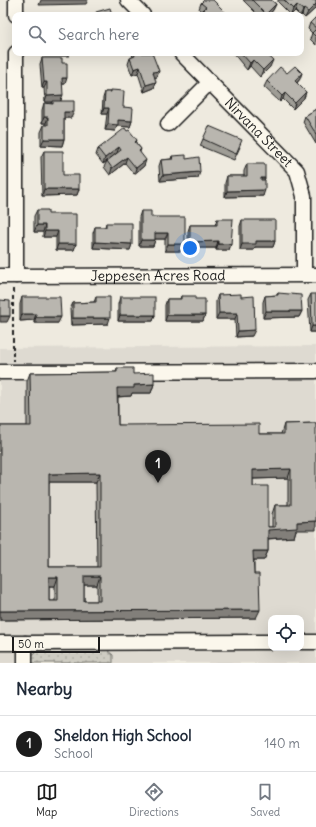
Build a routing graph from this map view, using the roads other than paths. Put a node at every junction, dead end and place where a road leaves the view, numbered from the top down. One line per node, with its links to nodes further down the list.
1 (16, 0): 3 (street)
2 (128, 0): 4 (street)
3 (16, 12)
4 (140, 12)
5 (16, 56): 10 (street)
6 (184, 56): 7 (street, Nirvana Street)
7 (210, 82): 8 (street); 9 (street, Nirvana Street)
8 (168, 124)
9 (310, 275): 10 (street, Jeppesen Acres Road)
10 (9, 276)
11 (316, 371): 12 (street)
12 (6, 372)
13 (268, 642): 17 (street)
14 (304, 642): 15 (street)
15 (316, 642)
16 (0, 643): 17 (street)
17 (25, 643): 18 (street)
18 (25, 663)

